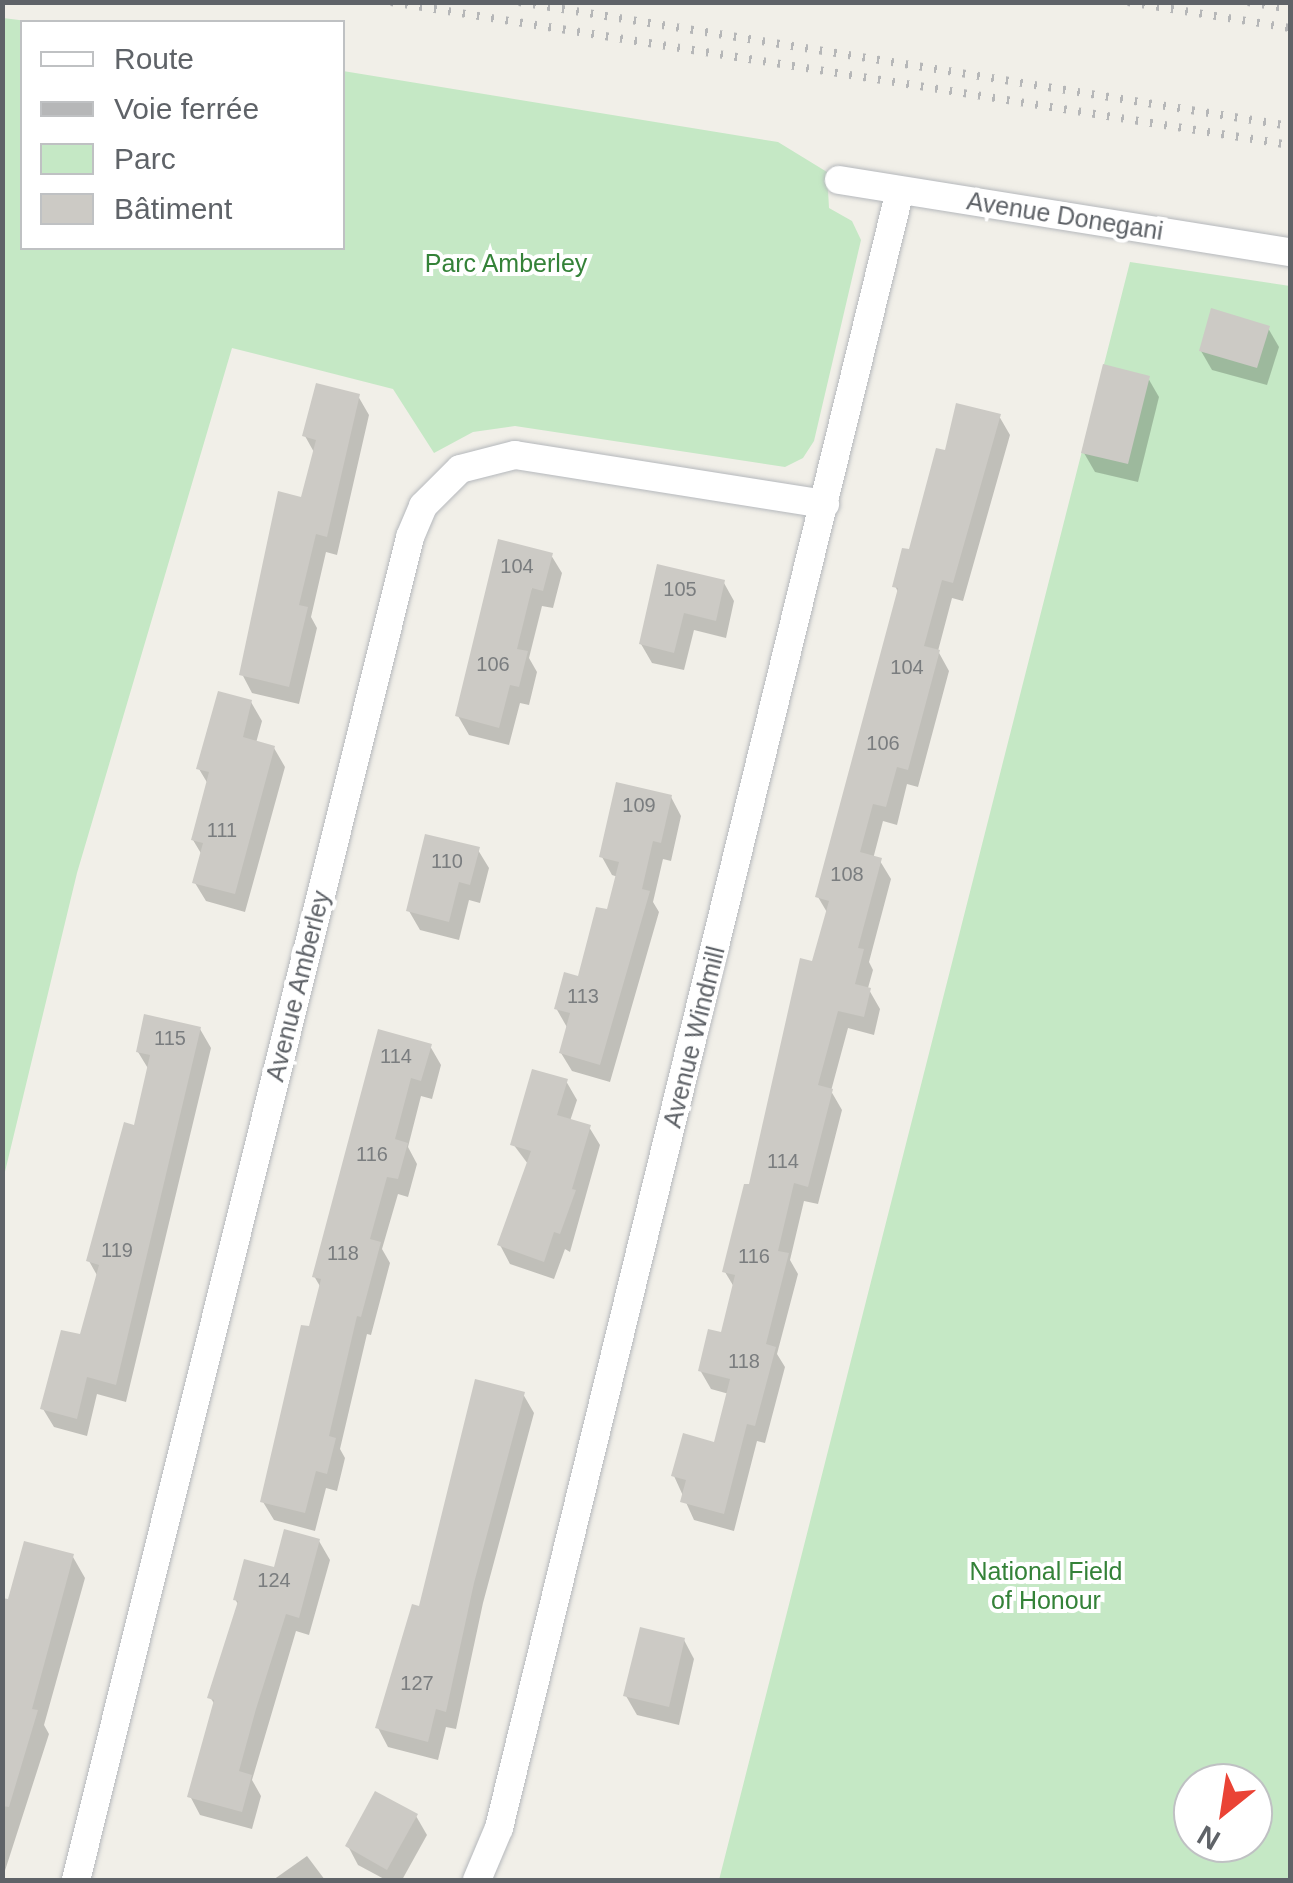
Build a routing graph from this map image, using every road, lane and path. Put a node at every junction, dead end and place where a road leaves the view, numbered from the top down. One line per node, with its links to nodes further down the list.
1 (839, 180): 2 (street, Avenue Donegani)
2 (900, 190): 3 (street, Avenue Donegani); 4 (street, Avenue Windmill)
3 (1290, 252)
4 (825, 504): 5 (street, Avenue Amberley); 6 (street, Avenue Windmill)
5 (76, 1880)
6 (477, 1880)

